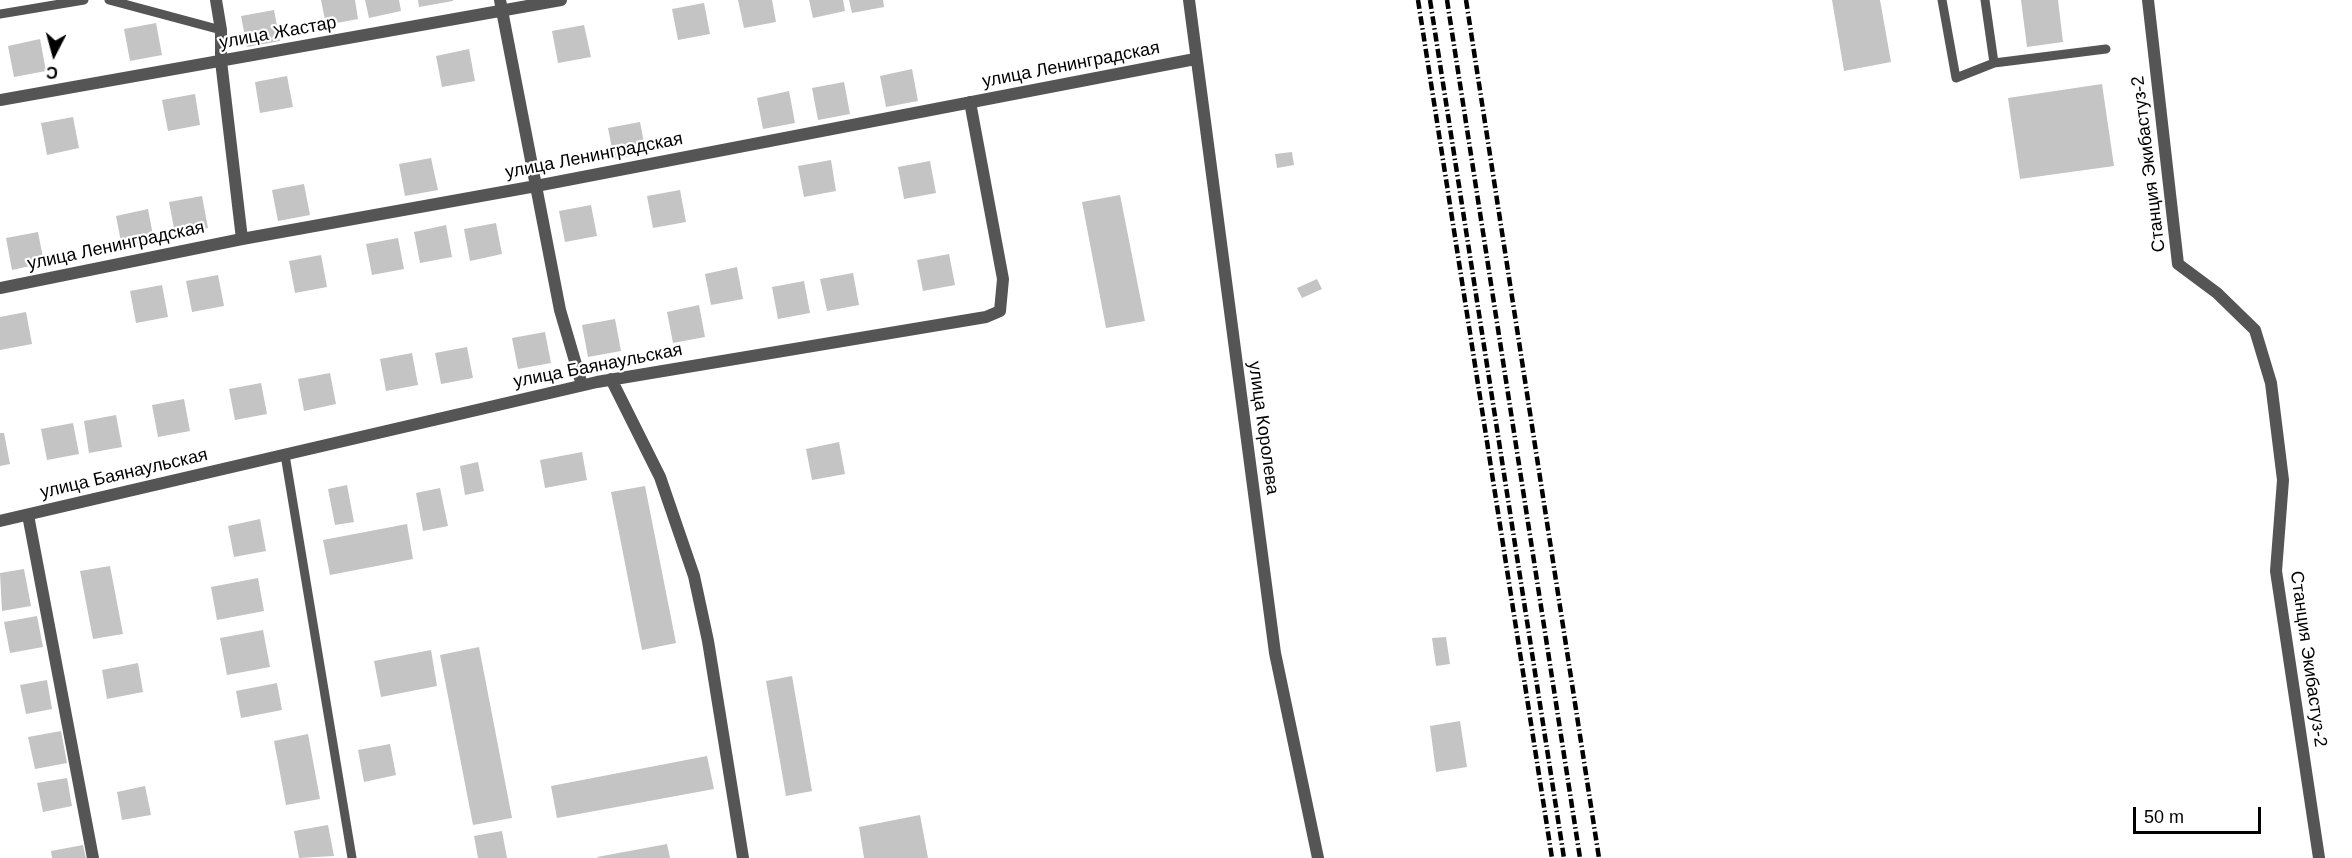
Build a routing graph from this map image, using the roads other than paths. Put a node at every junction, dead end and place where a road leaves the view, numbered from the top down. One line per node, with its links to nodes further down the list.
1 (84, 0): 10 (lane)
2 (109, 0): 11 (lane)
3 (216, 0): 11 (street)
4 (561, 0): 9 (street, улица Жастар)
5 (1189, 0): 13 (street, улица Королева)
6 (1942, 0): 15 (lane)
7 (1985, 0): 15 (lane)
8 (2148, 0): 30 (street, Станция Экибастуз-2)
9 (501, 6): 14 (street, улица Жастар); 18 (street)
10 (0, 14)
11 (221, 30): 14 (street)
12 (2106, 49): 15 (lane)
13 (1195, 59): 17 (street, улица Ленинградская); 29 (street, улица Королева)
14 (221, 61): 16 (street, улица Жастар); 19 (street)
15 (1994, 63)
16 (0, 100)
17 (970, 102): 18 (street, улица Ленинградская); 21 (street, улица Баянаульская)
18 (536, 186): 19 (street, улица Ленинградская); 22 (street)
19 (242, 239): 20 (street, улица Ленинградская)
20 (0, 288)
21 (611, 379): 22 (street, улица Баянаульская); 28 (street)
22 (582, 385): 23 (street, улица Баянаульская)
23 (285, 455): 24 (street, улица Баянаульская); 27 (lane)
24 (28, 515): 25 (street, улица Баянаульская); 26 (street)
25 (0, 521)
26 (93, 858)
27 (352, 858)
28 (743, 858)
29 (1318, 858)
30 (2319, 858)

